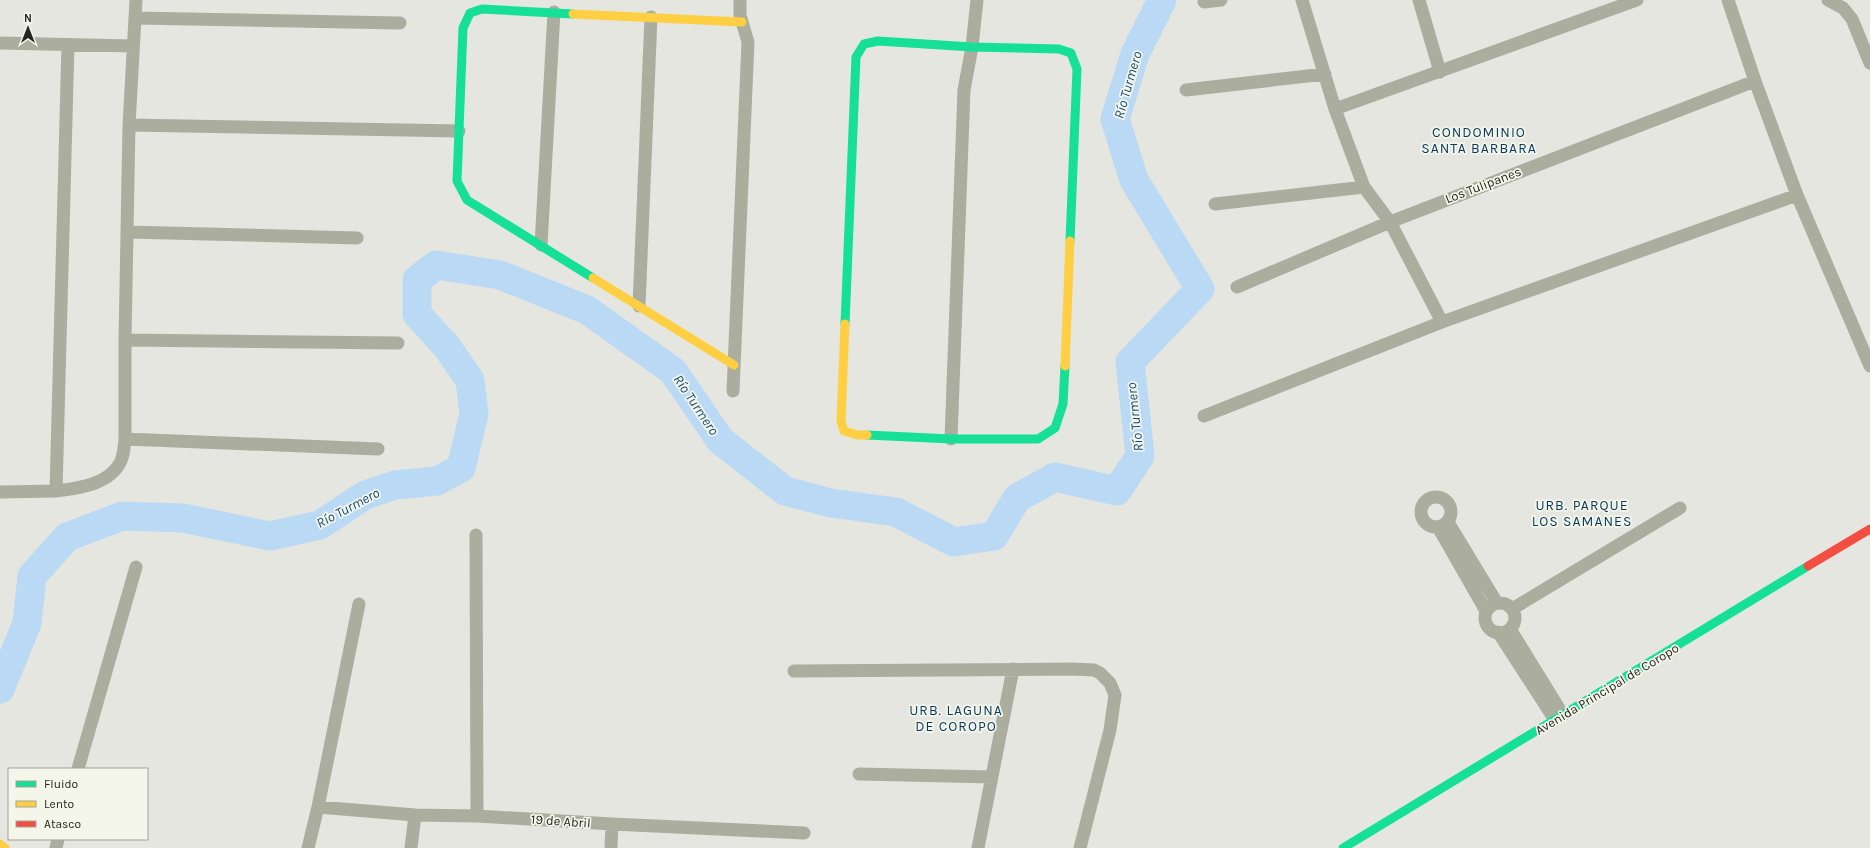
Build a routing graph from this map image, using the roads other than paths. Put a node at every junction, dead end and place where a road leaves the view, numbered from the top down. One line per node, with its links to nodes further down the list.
1 (136, 0): 13 (street)
2 (740, 0): 14 (street)
3 (977, 0): 19 (street)
4 (1221, 0): 10 (street)
5 (1302, 0): 22 (street)
6 (1420, 0): 21 (street)
7 (1637, 0): 21 (street)
8 (1728, 0): 23 (street)
9 (1828, 0): 20 (street)
10 (1204, 2)
11 (554, 12): 12 (street); 27 (street); 34 (street)
12 (651, 17): 14 (street); 36 (street)
13 (135, 18): 15 (street); 18 (street)
14 (742, 22): 40 (street)
15 (400, 23)
16 (0, 43): 17 (street)
17 (68, 45): 18 (street); 47 (street)
18 (133, 46): 26 (street)
19 (972, 47): 45 (street); 45 (street); 45 (street)
20 (1870, 63)
21 (1440, 72): 25 (street)
22 (1325, 74): 24 (street); 25 (street)
23 (1755, 81): 29 (street); 31 (street, Los Tulipanes)
24 (1186, 90)
25 (1335, 109): 28 (street)
26 (129, 125): 27 (street); 32 (street)
27 (459, 131): 34 (street)
28 (1364, 187): 30 (street); 31 (street)
29 (1797, 195): 37 (street); 41 (street)
30 (1215, 204)
31 (1390, 222): 35 (street, Los Tulipanes); 37 (street)
32 (128, 232): 33 (street); 38 (street)
33 (357, 238)
34 (541, 245): 36 (street)
35 (1237, 287)
36 (639, 306): 40 (street)
37 (1442, 322): 43 (street)
38 (125, 340): 39 (street); 44 (street)
39 (398, 343)
40 (734, 365): 42 (street)
41 (1870, 366)
42 (733, 391)
43 (1204, 416)
44 (125, 439): 46 (street); 47 (street)
45 (951, 439)
46 (378, 449)
47 (56, 491): 48 (street)
48 (0, 492)
49 (1680, 508): 55 (street)
50 (1870, 529): 60 (street, Avenida Principal de Coropo)
51 (476, 535): 66 (street)
52 (136, 567): 61 (street)
53 (1497, 603): 55 (street); 56 (street); 56 (street)
54 (359, 604): 64 (street)
55 (1512, 609): 57 (street)
56 (1486, 611): 57 (street)
57 (1504, 630): 60 (street)
58 (1013, 669): 59 (street); 63 (street); 75 (street)
59 (794, 671)
60 (1559, 718): 76 (street, Avenida Principal de Coropo)
61 (78, 768)
62 (859, 774): 63 (street)
63 (992, 777): 74 (street)
64 (318, 807): 65 (street, 19 de Abril); 71 (street)
65 (415, 815): 66 (street, 19 de Abril); 72 (street)
66 (477, 816): 67 (street, 19 de Abril)
67 (612, 824): 68 (street, 19 de Abril); 73 (street)
68 (804, 833)
69 (0, 844): 70 (street)
70 (5, 848)
71 (308, 848)
72 (411, 848)
73 (611, 848)
74 (978, 848)
75 (1080, 848)
76 (1343, 848)

